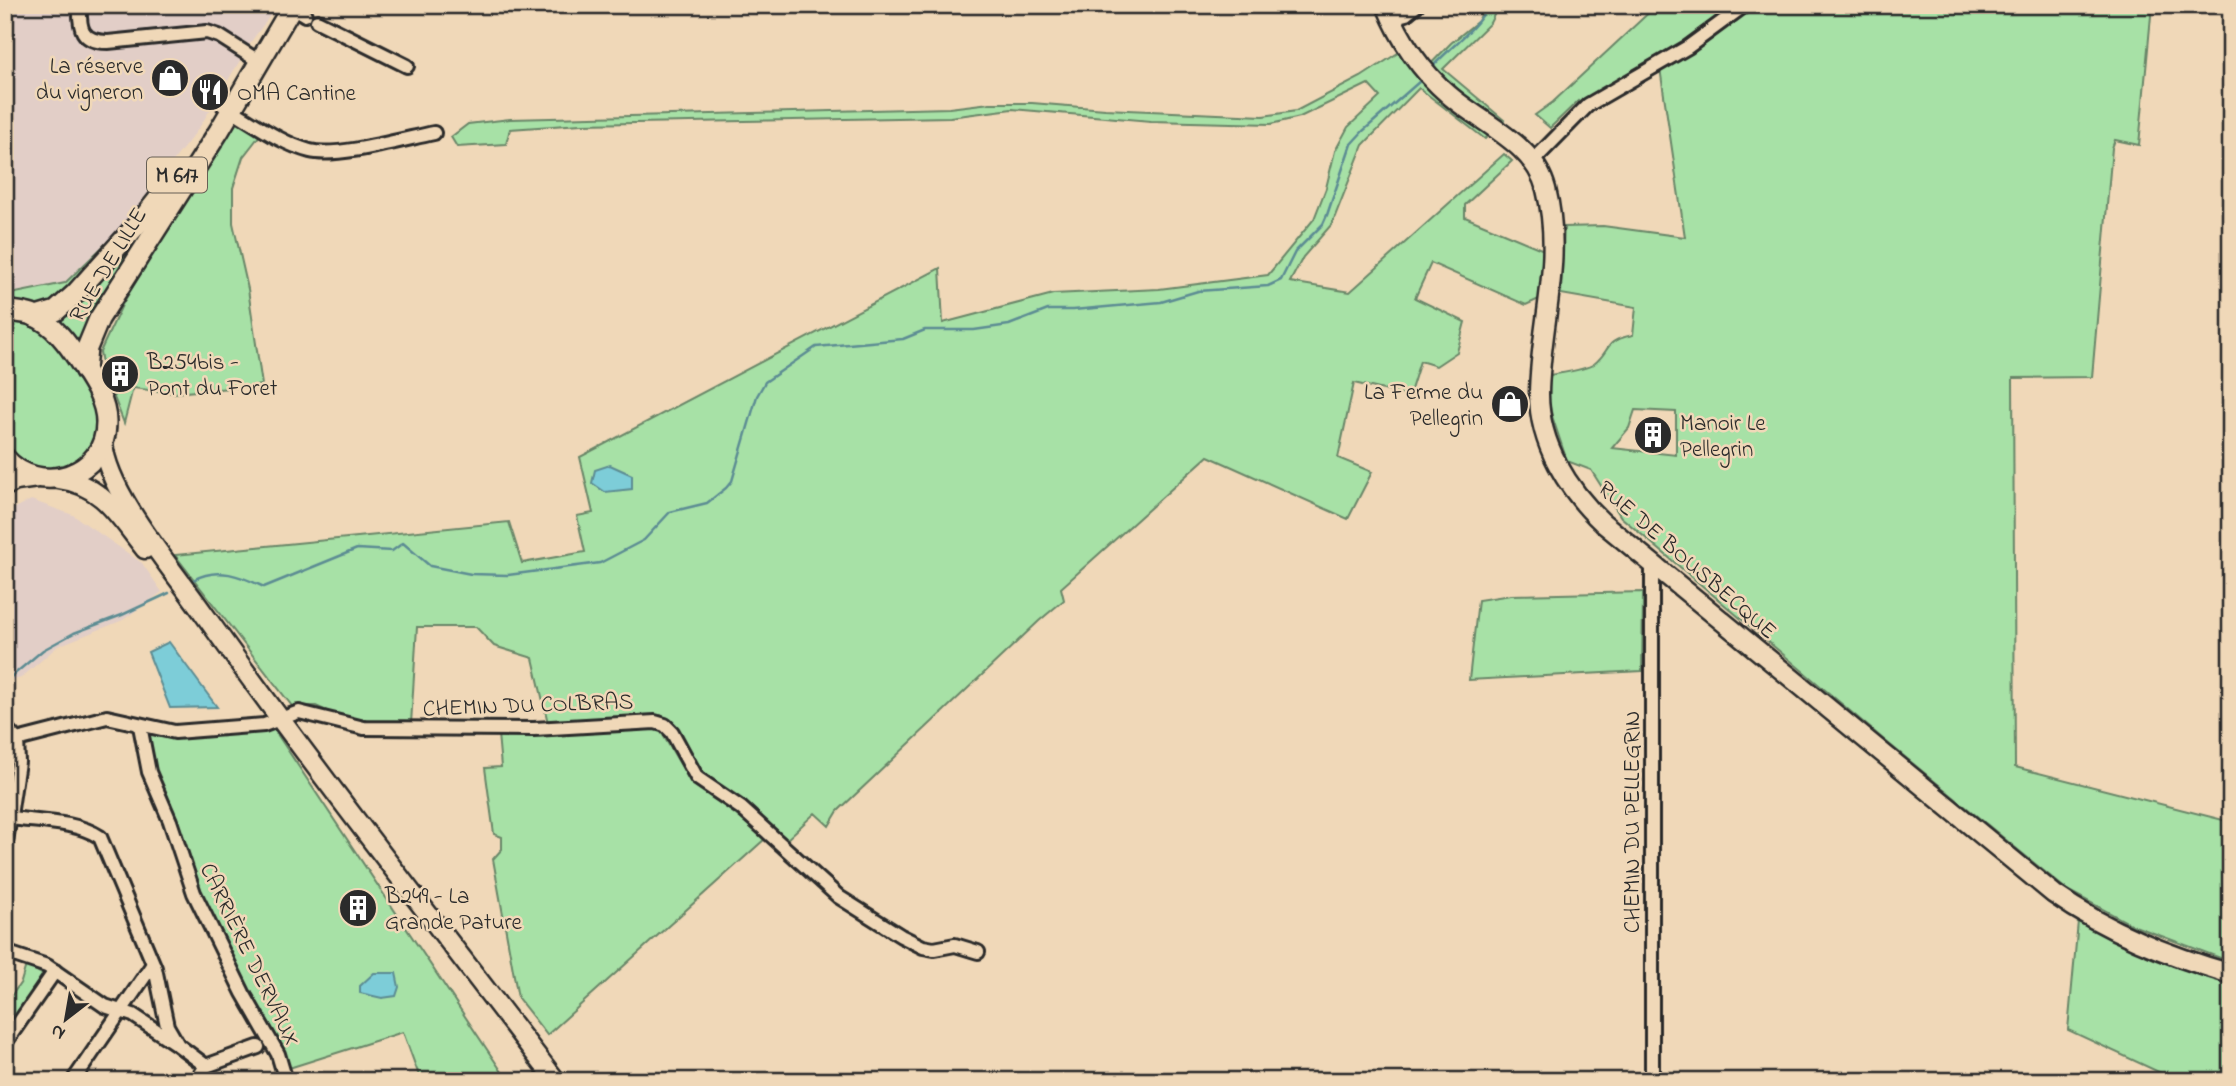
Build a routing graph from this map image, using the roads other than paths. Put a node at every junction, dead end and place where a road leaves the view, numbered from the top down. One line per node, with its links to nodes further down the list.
1 (80, 5): 6 (street)
2 (1417, 5): 4 (street)
3 (1745, 5): 10 (street)
4 (1388, 11): 10 (street, RUE DE BOUSBECQUE)
5 (302, 12): 6 (main road, RUE DE LILLE / M 617); 7 (street)
6 (256, 60): 8 (main road, RUE DE LILLE / M 617)
7 (407, 66)
8 (227, 108): 9 (street); 12 (main road, RUE DE LILLE / M 617); 13 (main road, RUE DE LILLE / M 617)
9 (434, 133)
10 (1533, 161): 19 (street, RUE DE BOUSBECQUE)
11 (8, 312): 12 (main road)
12 (36, 317): 13 (main road)
13 (85, 371): 14 (main road)
14 (103, 442): 17 (main road); 20 (street)
15 (5, 458): 16 (main road)
16 (37, 478): 17 (main road); 18 (street)
17 (59, 479): 20 (street)
18 (5, 486)
19 (1652, 563): 31 (street, RUE DE BOUSBECQUE); 41 (street, CHEMIN DU PELLEGRIN)
20 (263, 697): 21 (street)
21 (280, 720): 22 (street, CHEMIN DU COLBRAS); 28 (street, CHEMIN DU COLBRAS); 40 (street)
22 (141, 726): 24 (street, CHEMIN DU COLBRAS); 39 (street, CARRIÈRE DERVAUX)
23 (5, 727): 24 (street)
24 (17, 740): 25 (street)
25 (11, 818): 26 (street); 29 (street)
26 (5, 849)
27 (5, 952): 30 (street)
28 (978, 952)
29 (153, 964): 32 (street); 34 (street)
30 (55, 971): 32 (street); 33 (street)
31 (2231, 974)
32 (121, 1011): 34 (street); 37 (street)
33 (5, 1043)
34 (178, 1045): 36 (street)
35 (258, 1047): 36 (street)
36 (206, 1066): 38 (street)
37 (73, 1081)
38 (196, 1081)
39 (286, 1081)
40 (556, 1081)
41 (1652, 1081)

